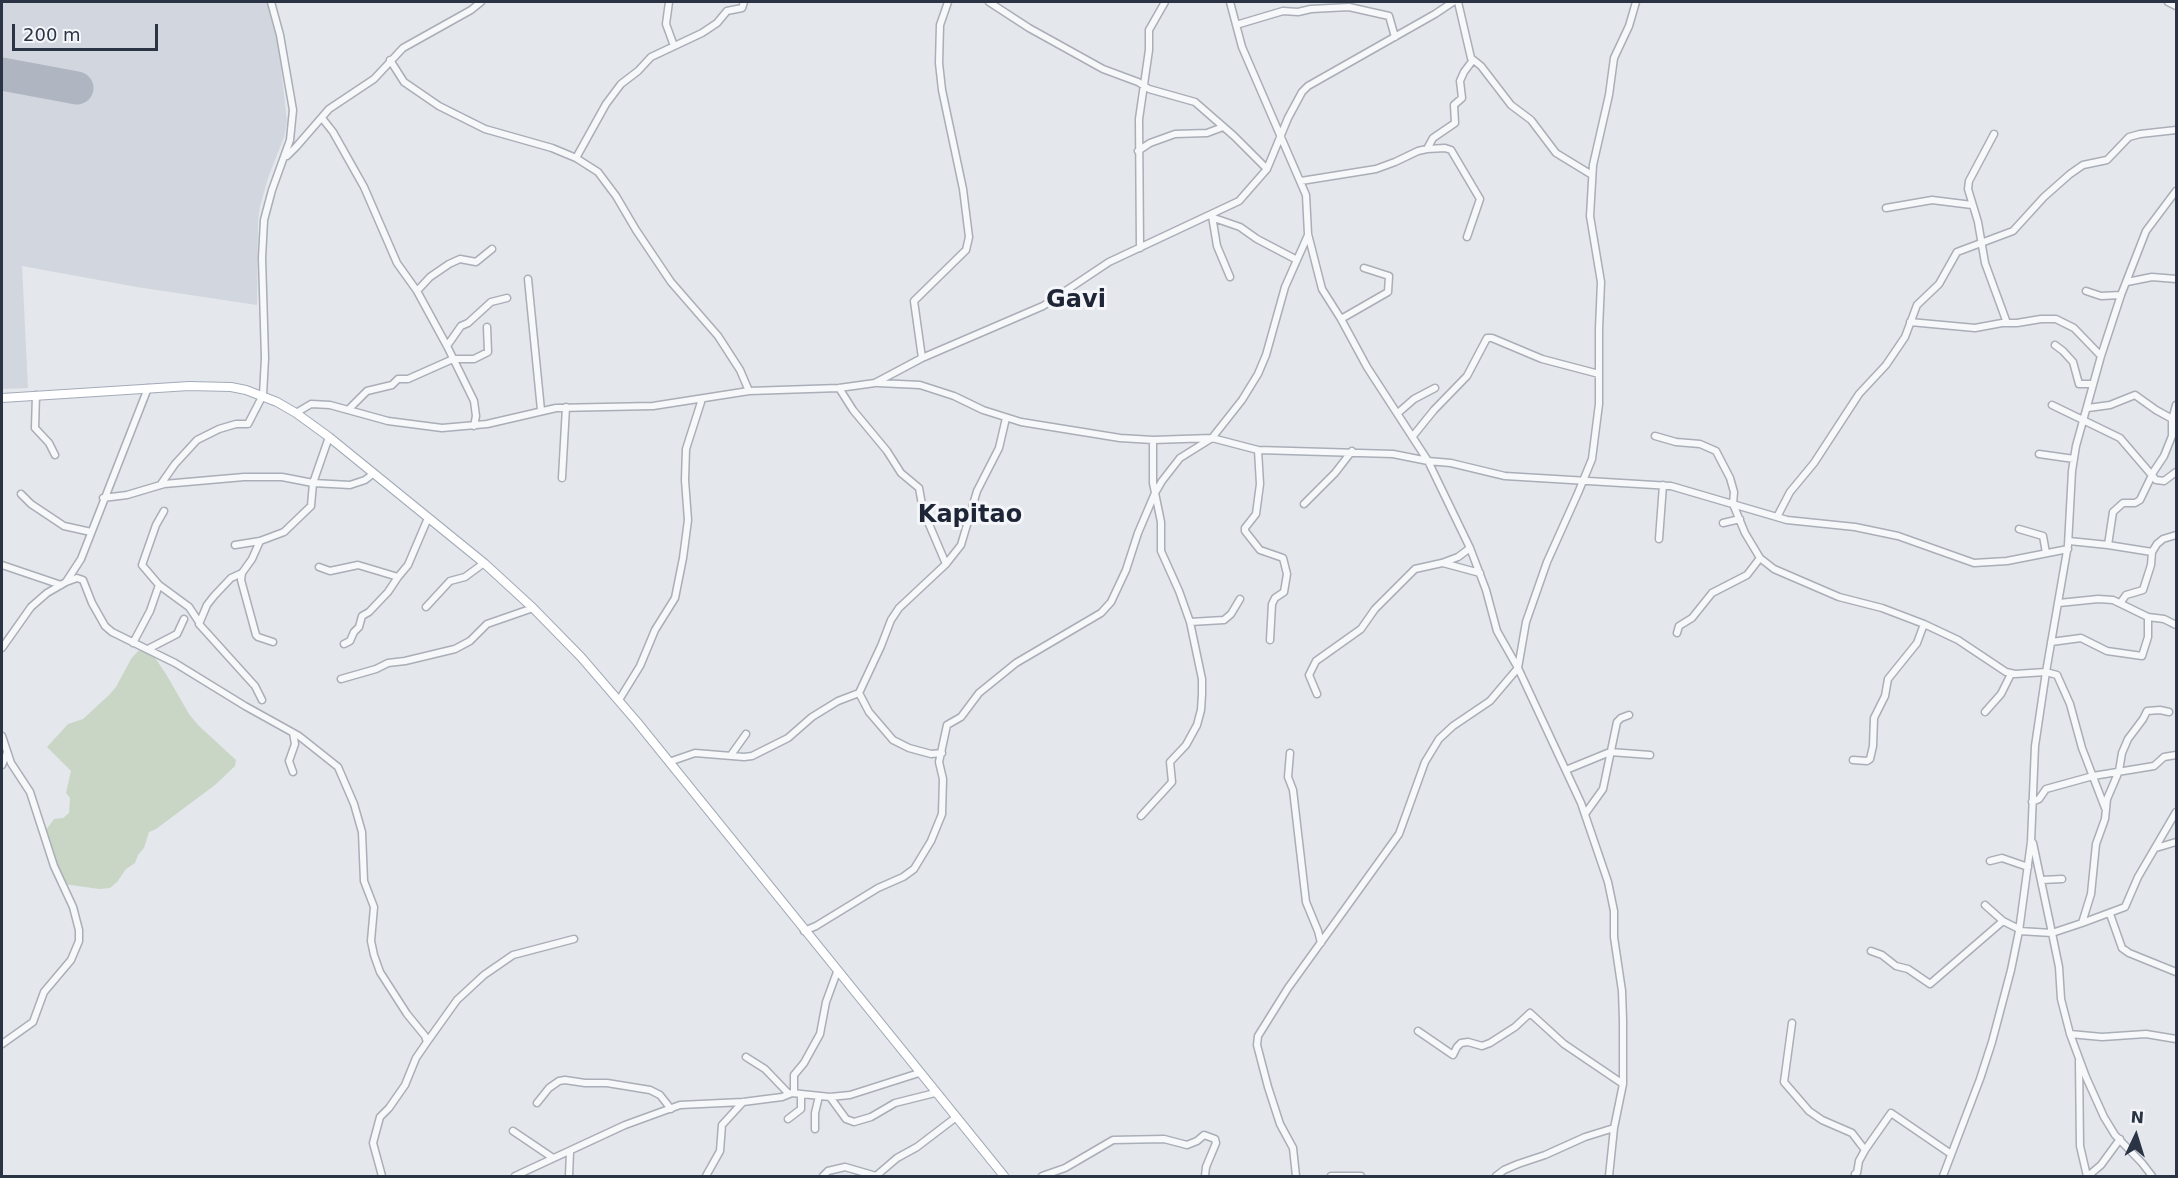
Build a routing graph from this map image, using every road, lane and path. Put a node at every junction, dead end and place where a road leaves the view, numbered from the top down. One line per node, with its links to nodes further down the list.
1 (271, 2): 27 (street)
2 (481, 2): 17 (street)
3 (669, 2): 16 (street)
4 (744, 2): 16 (street)
5 (948, 2): 59 (street)
6 (989, 2): 19 (street)
7 (1164, 2): 19 (street)
8 (1230, 2): 14 (street)
9 (1453, 2): 15 (street)
10 (1458, 2): 18 (street)
11 (1636, 2): 30 (street)
12 (2168, 2): 13 (street)
13 (2176, 6)
14 (1236, 25): 15 (street); 24 (street)
15 (1395, 37): 24 (street)
16 (674, 46): 28 (street)
17 (390, 60): 20 (street); 28 (street)
18 (1473, 60): 25 (street); 30 (street)
19 (1143, 86): 21 (street); 26 (street)
20 (322, 118): 27 (street); 47 (street)
21 (1223, 127): 26 (street); 29 (street)
22 (2176, 130): 38 (street)
23 (1994, 134): 33 (street)
24 (1280, 136): 29 (street); 31 (street)
25 (1427, 149): 31 (street); 37 (street)
26 (1138, 150): 39 (street)
27 (284, 158): 68 (street)
28 (576, 158): 66 (street)
29 (1267, 169): 35 (street)
30 (1592, 175): 60 (street)
31 (1301, 182): 36 (street)
32 (2176, 192): 46 (street)
33 (1972, 205): 34 (street); 38 (street)
34 (1886, 208)
35 (1213, 217): 39 (street); 41 (street); 43 (street)
36 (1308, 234): 41 (street); 51 (street)
37 (1467, 237)
38 (1981, 242): 52 (street); 53 (street)
39 (1140, 248): 59 (street)
40 (492, 249): 47 (street)
41 (1297, 260): 86 (street)
42 (1364, 268): 51 (street)
43 (1230, 277)
44 (528, 279): 76 (street)
45 (2176, 279): 46 (street)
46 (2127, 282): 49 (street)
47 (417, 291): 56 (street)
48 (2086, 291): 49 (street)
49 (2121, 295): 57 (street)
50 (507, 298): 56 (street)
51 (1341, 319): 78 (street)
52 (1910, 322): 53 (street); 108 (street)
53 (2007, 323): 57 (street)
54 (487, 327): 58 (street)
55 (2055, 345): 62 (street)
56 (447, 346): 58 (street)
57 (2101, 356): 62 (street)
58 (453, 358): 75 (street); 82 (street)
59 (922, 358): 61 (street)
60 (1599, 374): 83 (street); 98 (street)
61 (875, 383): 64 (street); 79 (street)
62 (2093, 384): 74 (street)
63 (148, 388): 67 (main road); 68 (main road); 104 (street)
64 (839, 388): 66 (street); 127 (street)
65 (1435, 388): 78 (street)
66 (749, 391): 70 (street)
67 (36, 395): 69 (main road); 91 (street)
68 (263, 395): 77 (main road); 100 (street)
69 (2, 398)
70 (702, 399): 73 (street); 163 (street)
71 (2052, 405): 81 (street)
72 (2176, 405): 80 (street)
73 (566, 407): 76 (street); 97 (street)
74 (2088, 408): 80 (street); 81 (street)
75 (349, 410): 77 (street); 82 (street)
76 (541, 410): 82 (street)
77 (296, 413): 85 (main road)
78 (1398, 413): 83 (street)
79 (1006, 418): 87 (street); 127 (street)
80 (2174, 420): 96 (street)
81 (2085, 421): 92 (street); 96 (street)
82 (474, 426)
83 (1413, 436): 93 (street)
84 (1655, 436): 106 (street)
85 (328, 437): 95 (main road); 99 (street)
86 (1212, 438): 87 (street); 88 (street); 102 (street)
87 (1153, 440): 102 (street)
88 (1258, 450): 89 (street); 149 (street)
89 (1352, 451): 93 (street); 105 (street)
90 (2039, 454): 92 (street)
91 (55, 455)
92 (2074, 459): 117 (street)
93 (1428, 461): 98 (street); 120 (street)
94 (2176, 472): 96 (street)
95 (374, 473): 99 (street); 109 (main road)
96 (2151, 476): 119 (street)
97 (562, 478)
98 (1583, 481): 101 (street); 156 (street)
99 (313, 483): 100 (street); 116 (street)
100 (161, 484): 104 (street)
101 (1663, 485): 106 (street); 115 (street)
102 (1155, 493): 145 (street); 172 (street)
103 (21, 494): 113 (street)
104 (103, 498): 113 (street)
105 (1304, 504)
106 (1733, 504): 108 (street); 110 (street)
107 (164, 511): 136 (street)
108 (1778, 517): 123 (street)
109 (428, 518): 126 (main road); 134 (street)
110 (1740, 519): 111 (street); 124 (street)
111 (1723, 523)
112 (2019, 529): 123 (street)
113 (91, 532): 135 (street)
114 (2176, 535): 122 (street)
115 (1659, 539)
116 (260, 541): 118 (street); 132 (street)
117 (2069, 542): 119 (street); 121 (street)
118 (235, 545)
119 (2108, 545): 122 (street)
120 (1470, 548): 125 (street); 133 (street)
121 (2068, 549): 123 (street); 139 (street)
122 (2152, 552): 138 (street)
123 (2046, 553)
124 (1760, 558): 146 (street); 148 (street)
125 (1442, 562): 133 (street); 161 (street)
126 (484, 563): 140 (street); 141 (main road)
127 (946, 564): 160 (street)
128 (2, 565): 130 (street)
129 (320, 567): 134 (street)
130 (10, 568): 131 (street); 135 (street)
131 (2, 572)
132 (242, 573): 144 (street); 150 (street)
133 (1480, 573): 156 (street)
134 (398, 577): 153 (street)
135 (63, 584): 152 (street); 154 (street)
136 (159, 585): 144 (street); 152 (street)
137 (1240, 599): 145 (street)
138 (2121, 602): 139 (street); 142 (street)
139 (2059, 603): 151 (street)
140 (426, 607)
141 (533, 608): 159 (street); 163 (main road)
142 (2148, 617): 147 (street); 151 (street)
143 (184, 619): 155 (street)
144 (199, 622): 162 (street)
145 (1190, 622): 190 (street)
146 (1924, 624): 158 (street); 178 (street)
147 (2176, 625)
148 (1677, 633)
149 (1270, 640)
150 (273, 642)
151 (2051, 642): 157 (street)
152 (133, 643): 155 (street)
153 (344, 644)
154 (2, 648)
155 (148, 649): 167 (street)
156 (1518, 668): 182 (street); 206 (street)
157 (2046, 672): 158 (street); 185 (street); 186 (street)
158 (2011, 674): 164 (street)
159 (341, 679)
160 (859, 693): 174 (street); 177 (street)
161 (1317, 694)
162 (262, 700)
163 (619, 700): 179 (main road)
164 (1985, 712)
165 (2169, 712): 184 (street)
166 (1629, 715): 170 (street)
167 (293, 733): 183 (street); 214 (street)
168 (746, 734): 177 (street)
169 (2, 736): 171 (street)
170 (1610, 752): 175 (street); 182 (street); 189 (street)
171 (7, 753): 181 (street); 215 (street)
172 (942, 753): 174 (street); 180 (street)
173 (1290, 753): 206 (street)
174 (931, 754): 180 (street)
175 (1650, 755)
176 (2176, 755): 184 (street)
177 (732, 756): 179 (street)
178 (1852, 760)
179 (669, 762): 203 (main road)
180 (939, 762): 203 (street)
181 (2, 765)
182 (1566, 770): 189 (street)
183 (293, 771)
184 (2119, 771): 185 (street); 187 (street)
185 (2093, 776): 186 (street); 187 (street)
186 (2032, 802): 191 (street)
187 (2105, 808): 201 (street)
188 (2176, 812): 193 (street)
189 (1585, 814): 219 (street)
190 (1141, 816)
191 (2032, 836): 195 (street); 197 (street)
192 (2176, 842): 193 (street)
193 (2155, 848): 199 (street)
194 (1990, 861): 195 (street)
195 (2028, 867): 202 (street)
196 (2062, 879): 197 (street)
197 (2042, 880): 204 (street)
198 (1985, 905): 200 (street)
199 (2110, 914): 201 (street); 209 (street)
200 (2003, 921): 202 (street); 207 (street)
201 (2082, 923): 204 (street)
202 (2019, 930): 204 (street); 235 (street)
203 (804, 931): 208 (main road)
204 (2052, 933): 212 (street)
205 (574, 939): 214 (street)
206 (1321, 944): 246 (street)
207 (1871, 951)
208 (837, 972): 218 (main road); 221 (street)
209 (2176, 972)
210 (1792, 1023): 233 (street)
211 (1418, 1031): 219 (street)
212 (2070, 1034): 213 (street); 217 (street)
213 (2176, 1038)
214 (427, 1042): 238 (street)
215 (2, 1044)
216 (746, 1057): 221 (street)
217 (2079, 1058): 232 (street); 252 (street)
218 (919, 1073): 220 (main road); 223 (street)
219 (1623, 1084): 229 (street)
220 (935, 1093): 223 (street); 227 (main road)
221 (794, 1094): 222 (street); 224 (street); 228 (street)
222 (819, 1096): 223 (street); 230 (street)
223 (830, 1097)
224 (742, 1102): 226 (street); 241 (street)
225 (537, 1103): 226 (street)
226 (671, 1109): 234 (street)
227 (955, 1118): 242 (street); 243 (main road)
228 (788, 1119)
229 (1614, 1128): 249 (street); 250 (street)
230 (815, 1129)
231 (513, 1131): 236 (street)
232 (2120, 1139): 252 (street); 253 (street)
233 (1865, 1150): 235 (street); 237 (street)
234 (570, 1152): 236 (street); 240 (street)
235 (1951, 1154): 251 (street)
236 (553, 1158): 239 (street)
237 (1855, 1174)
238 (382, 1176)
239 (515, 1176)
240 (569, 1176)
241 (706, 1176)
242 (823, 1176)
243 (1004, 1176)
244 (1042, 1176): 245 (street)
245 (1205, 1176)
246 (1296, 1176)
247 (1331, 1176): 248 (street)
248 (1360, 1176)
249 (1496, 1176)
250 (1609, 1176)
251 (1943, 1176)
252 (2087, 1176)
253 (2152, 1176)

